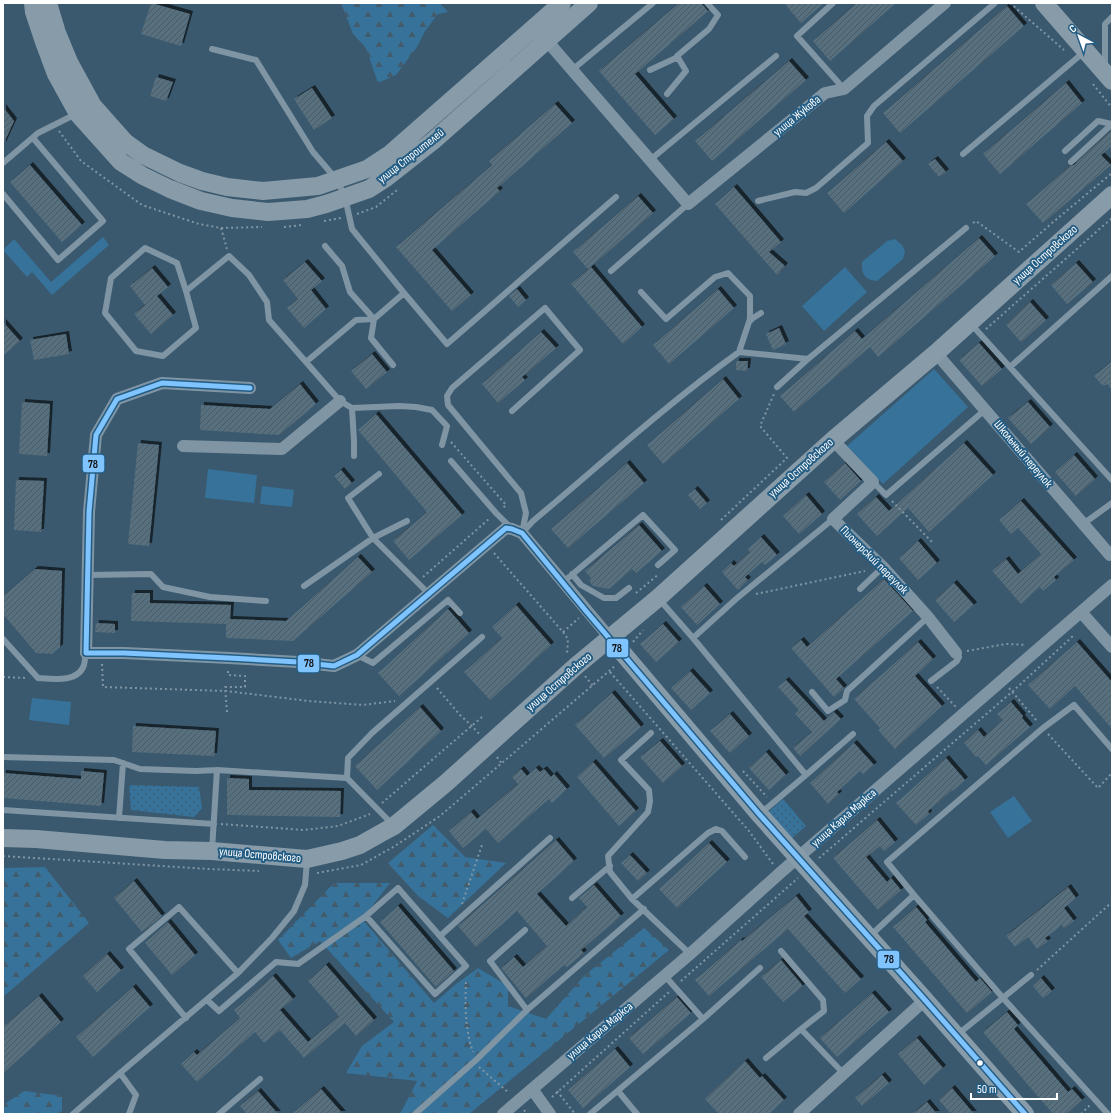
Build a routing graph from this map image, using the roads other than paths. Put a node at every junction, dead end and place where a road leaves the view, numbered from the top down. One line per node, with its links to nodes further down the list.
1 (33, 3): 23 (street, улица Строителей)
2 (48, 3): 23 (street, улица Строителей)
3 (562, 3): 12 (street, улица Строителей)
4 (589, 3): 13 (street, улица Строителей)
5 (653, 3): 18 (lane)
6 (707, 3): 17 (lane)
7 (833, 3): 21 (lane)
8 (945, 3): 21 (street, улица Жукова)
9 (995, 3): 36 (lane)
10 (1044, 3): 15 (street)
11 (1112, 17): 20 (lane)
12 (534, 28): 13 (street); 31 (street, улица Строителей)
13 (547, 40): 18 (street); 34 (street, улица Строителей)
14 (212, 49): 31 (lane)
15 (1081, 55): 20 (street); 27 (lane)
16 (776, 56): 28 (lane)
17 (678, 57): 19 (lane); 22 (lane)
18 (572, 70): 28 (street)
19 (650, 70)
20 (1103, 79)
21 (844, 89): 37 (street, улица Жукова)
22 (667, 94)
23 (85, 110): 25 (lane); 31 (street, улица Строителей); 34 (street, улица Строителей)
24 (1112, 124): 26 (lane); 29 (lane)
25 (32, 138): 30 (lane); 32 (lane)
26 (1065, 150)
27 (963, 154)
28 (650, 160): 37 (street)
29 (1070, 162)
30 (3, 163)
31 (336, 180): 34 (lane)
32 (3, 194)
33 (1112, 196): 48 (street, улица Островского)
34 (345, 197): 44 (lane)
35 (616, 197): 44 (lane)
36 (758, 201)
37 (688, 204): 40 (lane)
38 (966, 228): 51 (lane)
39 (325, 246): 46 (lane)
40 (611, 271)
41 (1112, 276): 54 (lane)
42 (186, 290): 42 (lane); 52 (lane)
43 (641, 292): 47 (lane)
44 (404, 293): 46 (lane)
45 (761, 313): 47 (lane)
46 (374, 318): 52 (lane); 53 (lane)
47 (749, 322): 49 (lane)
48 (975, 328): 50 (street, улица Островского); 54 (lane)
49 (739, 352): 51 (lane); 73 (lane)
50 (936, 353): 59 (street, Школьный переулок); 61 (street, улица Островского)
51 (809, 358): 55 (lane)
52 (306, 362): 57 (lane)
53 (393, 365)
54 (1010, 366): 67 (lane)
55 (777, 387)
56 (250, 388): 79 (street)
57 (340, 401): 58 (lane); 63 (street)
58 (352, 408): 62 (lane); 64 (lane)
59 (986, 409): 68 (lane); 72 (street, Школьный переулок)
60 (512, 411): 73 (lane)
61 (833, 440): 68 (street); 86 (street, улица Островского)
62 (442, 445)
63 (183, 446)
64 (354, 456)
65 (451, 460): 73 (lane)
66 (379, 474): 74 (lane)
67 (1112, 480)
68 (873, 482): 70 (street, Пионерский переулок)
69 (1112, 504): 72 (lane)
70 (832, 519): 77 (street, Пионерский переулок); 93 (lane)
71 (408, 521): 74 (lane)
72 (1083, 524): 75 (street, Школьный переулок)
73 (517, 531): 80 (street); 85 (street)
74 (373, 538): 81 (lane); 85 (lane)
75 (1110, 555)
76 (658, 565): 78 (lane)
77 (883, 567): 84 (lane); 89 (street, Пионерский переулок)
78 (572, 574): 80 (lane); 83 (lane)
79 (87, 576): 87 (lane); 96 (street)
80 (562, 583): 92 (street)
81 (304, 586)
82 (1112, 586): 90 (street, улица Карла Маркса)
83 (628, 588)
84 (860, 589)
85 (429, 594): 97 (street)
86 (658, 598): 92 (street, улица Островского); 93 (lane)
87 (266, 601)
88 (460, 613): 97 (lane)
89 (928, 617): 98 (street, Пионерский переулок); 100 (lane)
90 (1085, 617): 95 (street); 118 (street, улица Карла Маркса)
91 (482, 637): 108 (lane)
92 (610, 638): 110 (street); 113 (street, улица Островского)
93 (693, 638): 107 (lane)
94 (3, 639): 96 (lane)
95 (1112, 647)
96 (86, 653): 97 (street)
97 (357, 655)
98 (959, 657): 99 (lane)
99 (931, 681)
100 (812, 692)
101 (651, 733): 119 (lane)
102 (853, 734): 107 (lane)
103 (1112, 749): 121 (lane)
104 (3, 757): 105 (lane)
105 (123, 763): 106 (lane); 111 (lane)
106 (217, 770): 108 (lane); 112 (lane)
107 (806, 775): 110 (lane)
108 (347, 778): 113 (lane)
109 (3, 810): 111 (lane)
110 (760, 814): 118 (street)
111 (119, 818): 112 (lane)
112 (214, 824): 116 (lane)
113 (394, 826): 120 (street, улица Островского)
114 (3, 838): 116 (street, улица Островского)
115 (550, 838): 127 (lane)
116 (212, 851): 120 (street, улица Островского)
117 (745, 857): 123 (lane)
118 (804, 863): 128 (street); 130 (street, улица Карла Маркса)
119 (610, 866): 122 (lane); 123 (lane)
120 (307, 867): 132 (lane)
121 (914, 895): 128 (lane); 135 (lane)
122 (572, 898)
123 (632, 899): 124 (lane)
124 (644, 909): 130 (lane); 138 (lane)
125 (366, 916): 127 (lane); 127 (lane); 136 (lane)
126 (526, 930): 138 (lane)
127 (440, 936)
128 (869, 937): 137 (street)
129 (781, 951): 141 (lane)
130 (690, 954): 134 (street, улица Карла Маркса)
131 (760, 968): 140 (lane)
132 (238, 973): 136 (lane); 139 (lane)
133 (1031, 975): 135 (lane)
134 (665, 976): 140 (lane); 147 (street, улица Карла Маркса)
135 (1003, 998): 142 (lane); 159 (lane)
136 (208, 1000): 139 (lane)
137 (925, 1000): 142 (street); 145 (street)
138 (527, 1010): 153 (lane)
139 (186, 1018): 144 (lane)
140 (703, 1019): 148 (lane)
141 (801, 1029): 143 (lane); 145 (lane)
142 (956, 1036): 158 (street)
143 (766, 1058)
144 (120, 1073): 150 (lane); 151 (lane)
145 (844, 1074): 157 (street)
146 (260, 1079): 152 (lane)
147 (532, 1089): 149 (street); 154 (street, улица Карла Маркса)
148 (618, 1091): 155 (lane); 156 (lane)
149 (547, 1109)
150 (73, 1114)
151 (129, 1114)
152 (219, 1114)
153 (415, 1114)
154 (503, 1114)
155 (590, 1114)
156 (637, 1114)
157 (799, 1114)
158 (1025, 1114)
159 (1108, 1114)

